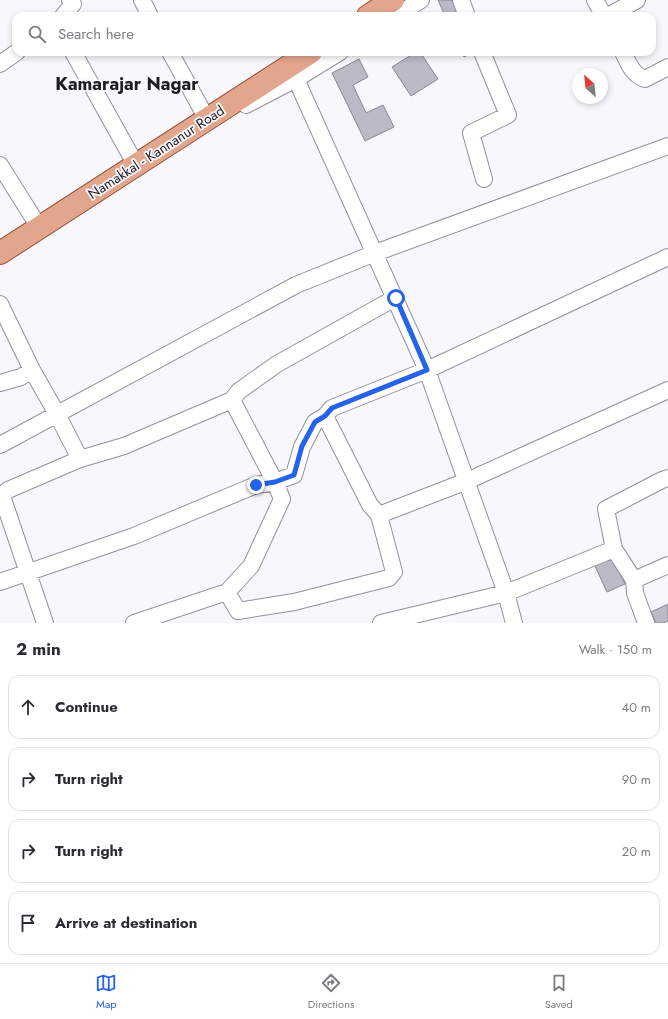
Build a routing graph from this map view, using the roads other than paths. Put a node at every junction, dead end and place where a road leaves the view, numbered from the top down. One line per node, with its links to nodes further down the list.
1 (70, 0): 8 (street)
2 (142, 0): 9 (street)
3 (392, 0): 10 (main road)
4 (421, 0): 11 (street)
5 (461, 0): 12 (street)
6 (595, 0): 13 (street)
7 (637, 0): 14 (street)
8 (66, 12)
9 (148, 12)
10 (374, 12)
11 (402, 12)
12 (466, 12)
13 (602, 12)
14 (615, 12)
15 (12, 56): 22 (street)
16 (75, 56): 28 (street)
17 (173, 56): 25 (street)
18 (305, 56): 25 (main road, Namakkal - Kannanur Road)
19 (333, 56): 24 (street)
20 (484, 56): 29 (street)
21 (625, 56): 23 (street)
22 (0, 64)
23 (668, 67)
24 (296, 79): 25 (street); 32 (street)
25 (214, 114): 28 (main road, Namakkal - Kannanur Road)
26 (668, 146): 32 (street)
27 (0, 165): 30 (street)
28 (136, 165): 30 (main road, Namakkal - Kannanur Road)
29 (484, 179)
30 (40, 227): 31 (main road, Namakkal - Kannanur Road)
31 (0, 253)
32 (375, 253): 34 (street); 41 (street)
33 (668, 257): 37 (street)
34 (396, 298): 37 (street); 40 (street)
35 (0, 304): 36 (street)
36 (32, 370): 38 (street); 41 (street)
37 (427, 370): 42 (street); 46 (street)
38 (0, 383)
39 (668, 390): 46 (street)
40 (232, 400): 44 (street); 47 (street)
41 (57, 414): 43 (street); 44 (street)
42 (325, 416): 47 (street); 49 (street)
43 (0, 446)
44 (80, 459): 48 (street)
45 (668, 478): 50 (street)
46 (467, 481): 49 (street); 56 (street)
47 (275, 482): 52 (street); 55 (street)
48 (1, 496): 52 (street)
49 (380, 515): 55 (street)
50 (614, 549): 53 (street); 56 (street)
51 (668, 565): 53 (street)
52 (28, 573): 54 (street); 57 (street)
53 (634, 580): 61 (street)
54 (0, 582)
55 (227, 592): 58 (street)
56 (506, 593): 59 (street); 60 (street)
57 (46, 623)
58 (134, 623)
59 (380, 623)
60 (514, 623)
61 (646, 623)

